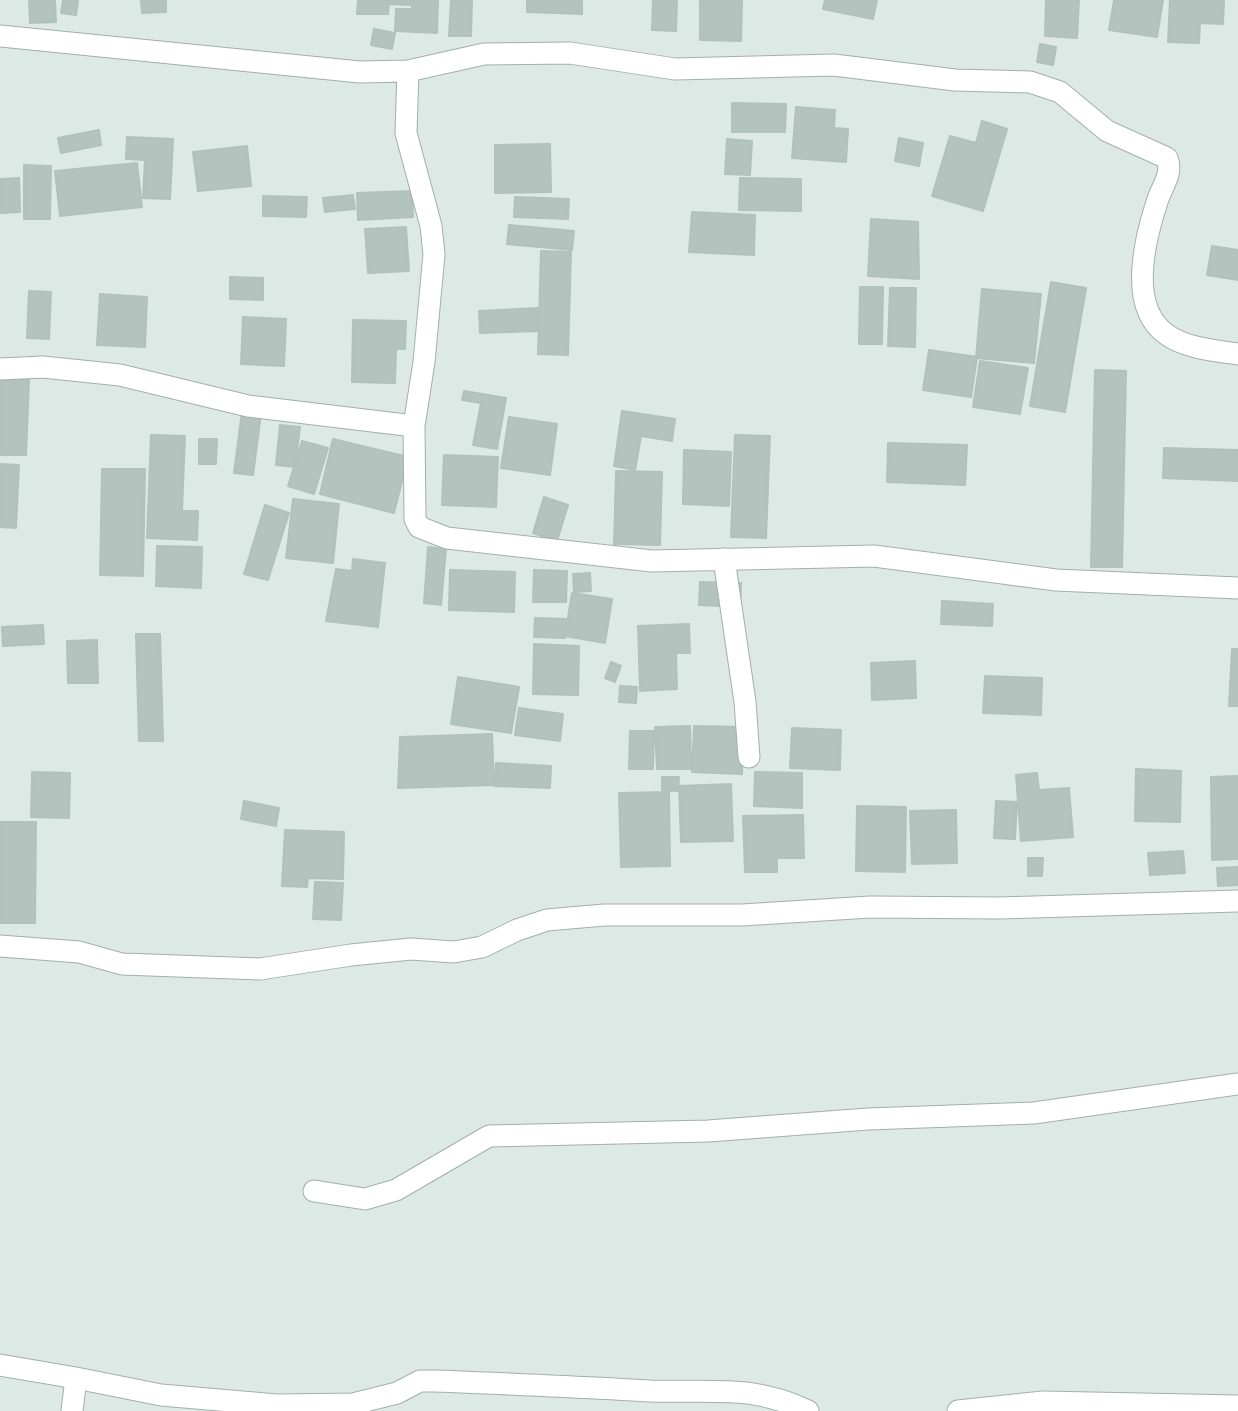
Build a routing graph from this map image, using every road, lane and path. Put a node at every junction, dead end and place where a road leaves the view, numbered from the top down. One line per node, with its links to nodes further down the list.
1 (0, 36): 2 (street)
2 (408, 71): 3 (street); 5 (street)
3 (1238, 354)
4 (0, 369): 5 (street)
5 (414, 426): 6 (street)
6 (724, 559): 7 (street); 8 (street)
7 (1238, 588)
8 (749, 757)
9 (1238, 901): 10 (street)
10 (0, 946)
11 (1238, 1084): 12 (street)
12 (314, 1191)
13 (0, 1365): 14 (street)
14 (76, 1378): 15 (street); 17 (street)
15 (397, 1402): 18 (street)
16 (1238, 1406): 19 (street)
17 (72, 1411)
18 (808, 1411)
19 (958, 1411)

